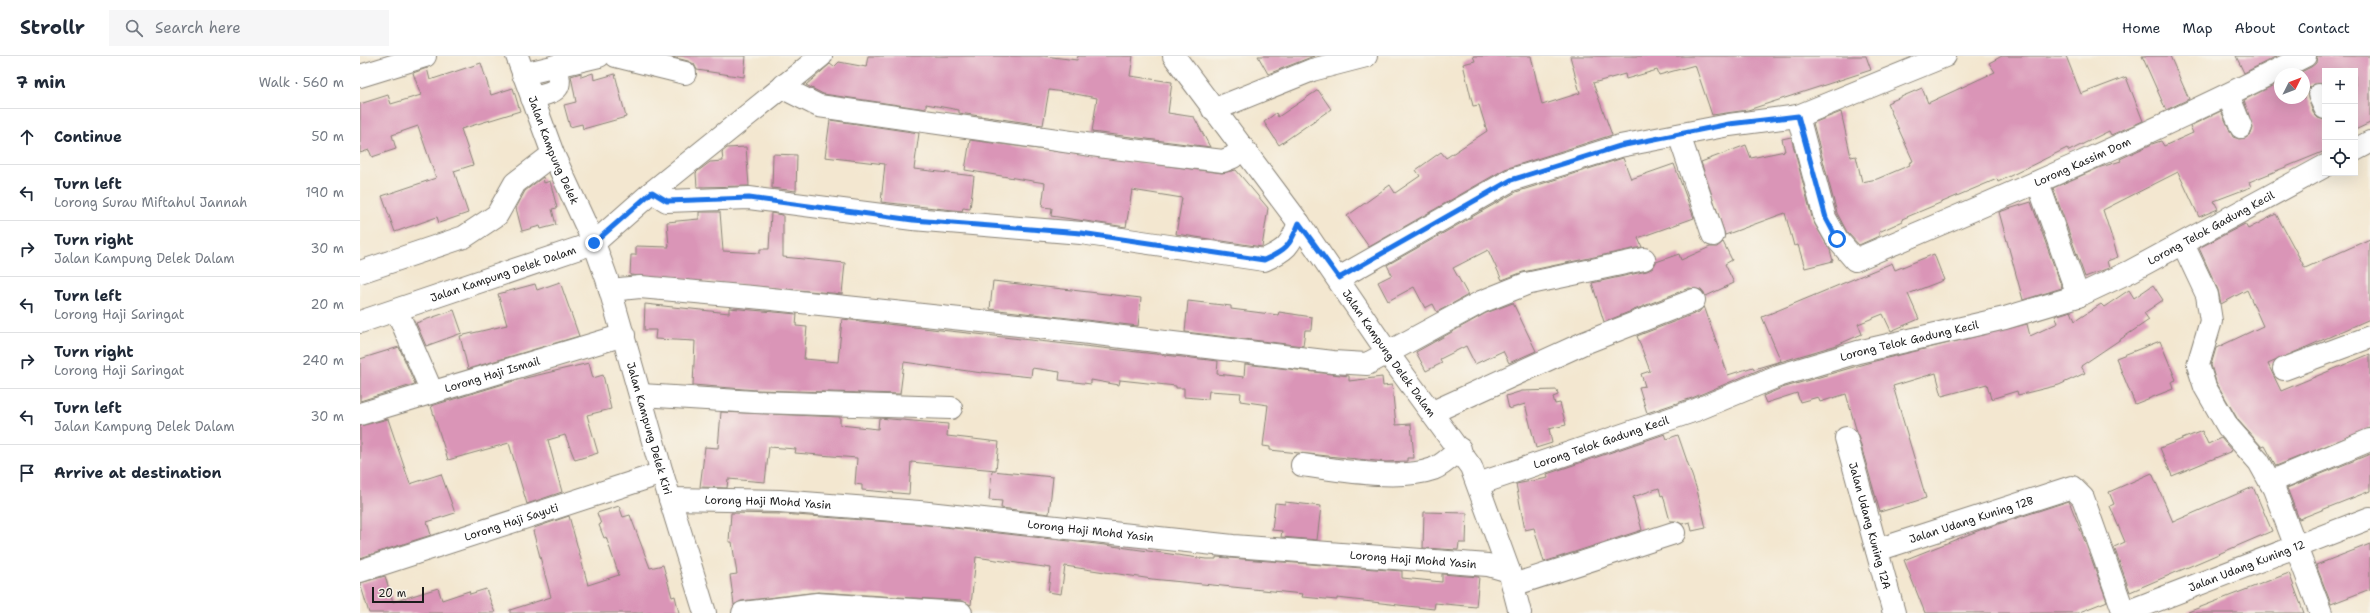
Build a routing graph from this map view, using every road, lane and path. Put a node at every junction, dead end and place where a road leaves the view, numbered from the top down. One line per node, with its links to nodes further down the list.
1 (425, 56): 12 (street)
2 (598, 56): 10 (street)
3 (616, 56): 11 (street)
4 (821, 56): 13 (street, Jalan Kampung Delek Dalam)
5 (1174, 56): 16 (street, Jalan Kampung Delek Dalam)
6 (1366, 56): 16 (street)
7 (1945, 56): 17 (street)
8 (2305, 56): 14 (street, Lorong Kassim Dom)
9 (520, 65): 10 (street); 15 (street, Jalan Kampung Delek)
10 (556, 66): 15 (street)
11 (685, 73)
12 (360, 76)
13 (784, 85): 21 (street); 26 (street, Jalan Kampung Delek Dalam)
14 (2228, 95): 18 (street); 25 (street, Lorong Kassim Dom)
15 (532, 98): 23 (street, Jalan Kampung Delek)
16 (1213, 110): 21 (street, Jalan Kampung Delek Dalam)
17 (1798, 116): 19 (street); 25 (street, Lorong Kassim Dom)
18 (2241, 127)
19 (1679, 135): 28 (street); 33 (street)
20 (2370, 142): 22 (street)
21 (1242, 147): 27 (street, Jalan Kampung Delek Dalam)
22 (2358, 148)
23 (553, 154): 29 (street, Jalan Kampung Delek); 32 (street)
24 (2322, 168): 30 (street, Lorong Telok Gadung Kecil)
25 (2038, 183): 35 (street)
26 (652, 192): 27 (street); 29 (street, Jalan Kampung Delek Dalam)
27 (1299, 223): 33 (street, Jalan Kampung Delek Dalam)
28 (1713, 235)
29 (594, 243): 34 (street, Jalan Kampung Delek Kiri); 37 (street, Jalan Kampung Delek Dalam)
30 (2183, 244): 35 (street, Lorong Telok Gadung Kecil); 53 (street)
31 (1644, 259): 41 (street)
32 (360, 272)
33 (1339, 278): 41 (street, Jalan Kampung Delek Dalam)
34 (610, 290): 39 (street, Jalan Kampung Delek Kiri); 41 (street)
35 (2078, 296): 54 (street, Lorong Telok Gadung Kecil)
36 (1694, 300): 46 (street)
37 (397, 310): 38 (street, Jalan Kampung Delek Dalam); 43 (street)
38 (360, 322)
39 (624, 335): 43 (street, Lorong Haji Ismail); 44 (street, Jalan Kampung Delek Kiri)
40 (2370, 337): 42 (street)
41 (1387, 352): 46 (street, Jalan Kampung Delek Dalam)
42 (2284, 369)
43 (432, 392): 47 (street, Lorong Haji Ismail)
44 (641, 395): 45 (street); 52 (street, Jalan Kampung Delek Kiri)
45 (951, 408)
46 (1433, 412): 50 (street, Jalan Kampung Delek Dalam)
47 (360, 414)
48 (1846, 438): 59 (street, Jalan Udang Kuning 12A)
49 (2370, 440): 53 (street)
50 (1460, 449): 51 (street); 54 (street, Jalan Kampung Delek Dalam)
51 (1302, 466)
52 (662, 473): 55 (street, Jalan Kampung Delek Kiri); 60 (street, Lorong Haji Sayuti)
53 (2270, 482): 58 (street)
54 (1478, 484): 61 (street, Jalan Kampung Delek Dalam)
55 (670, 499): 61 (street, Lorong Haji Mohd Yasin); 62 (street, Jalan Kampung Delek Kiri)
56 (2370, 518): 58 (street, Jalan Udang Kuning 12)
57 (1674, 533): 61 (street)
58 (2294, 546): 67 (street, Jalan Udang Kuning 12); 68 (street)
59 (1877, 550): 66 (street, Jalan Udang Kuning 12A); 67 (street, Jalan Udang Kuning 12B)
60 (360, 571)
61 (1511, 578): 65 (street, Jalan Kampung Delek Dalam)
62 (705, 613)
63 (743, 613): 64 (street)
64 (961, 613)
65 (1520, 613)
66 (1894, 613)
67 (2124, 613)
68 (2321, 613)

